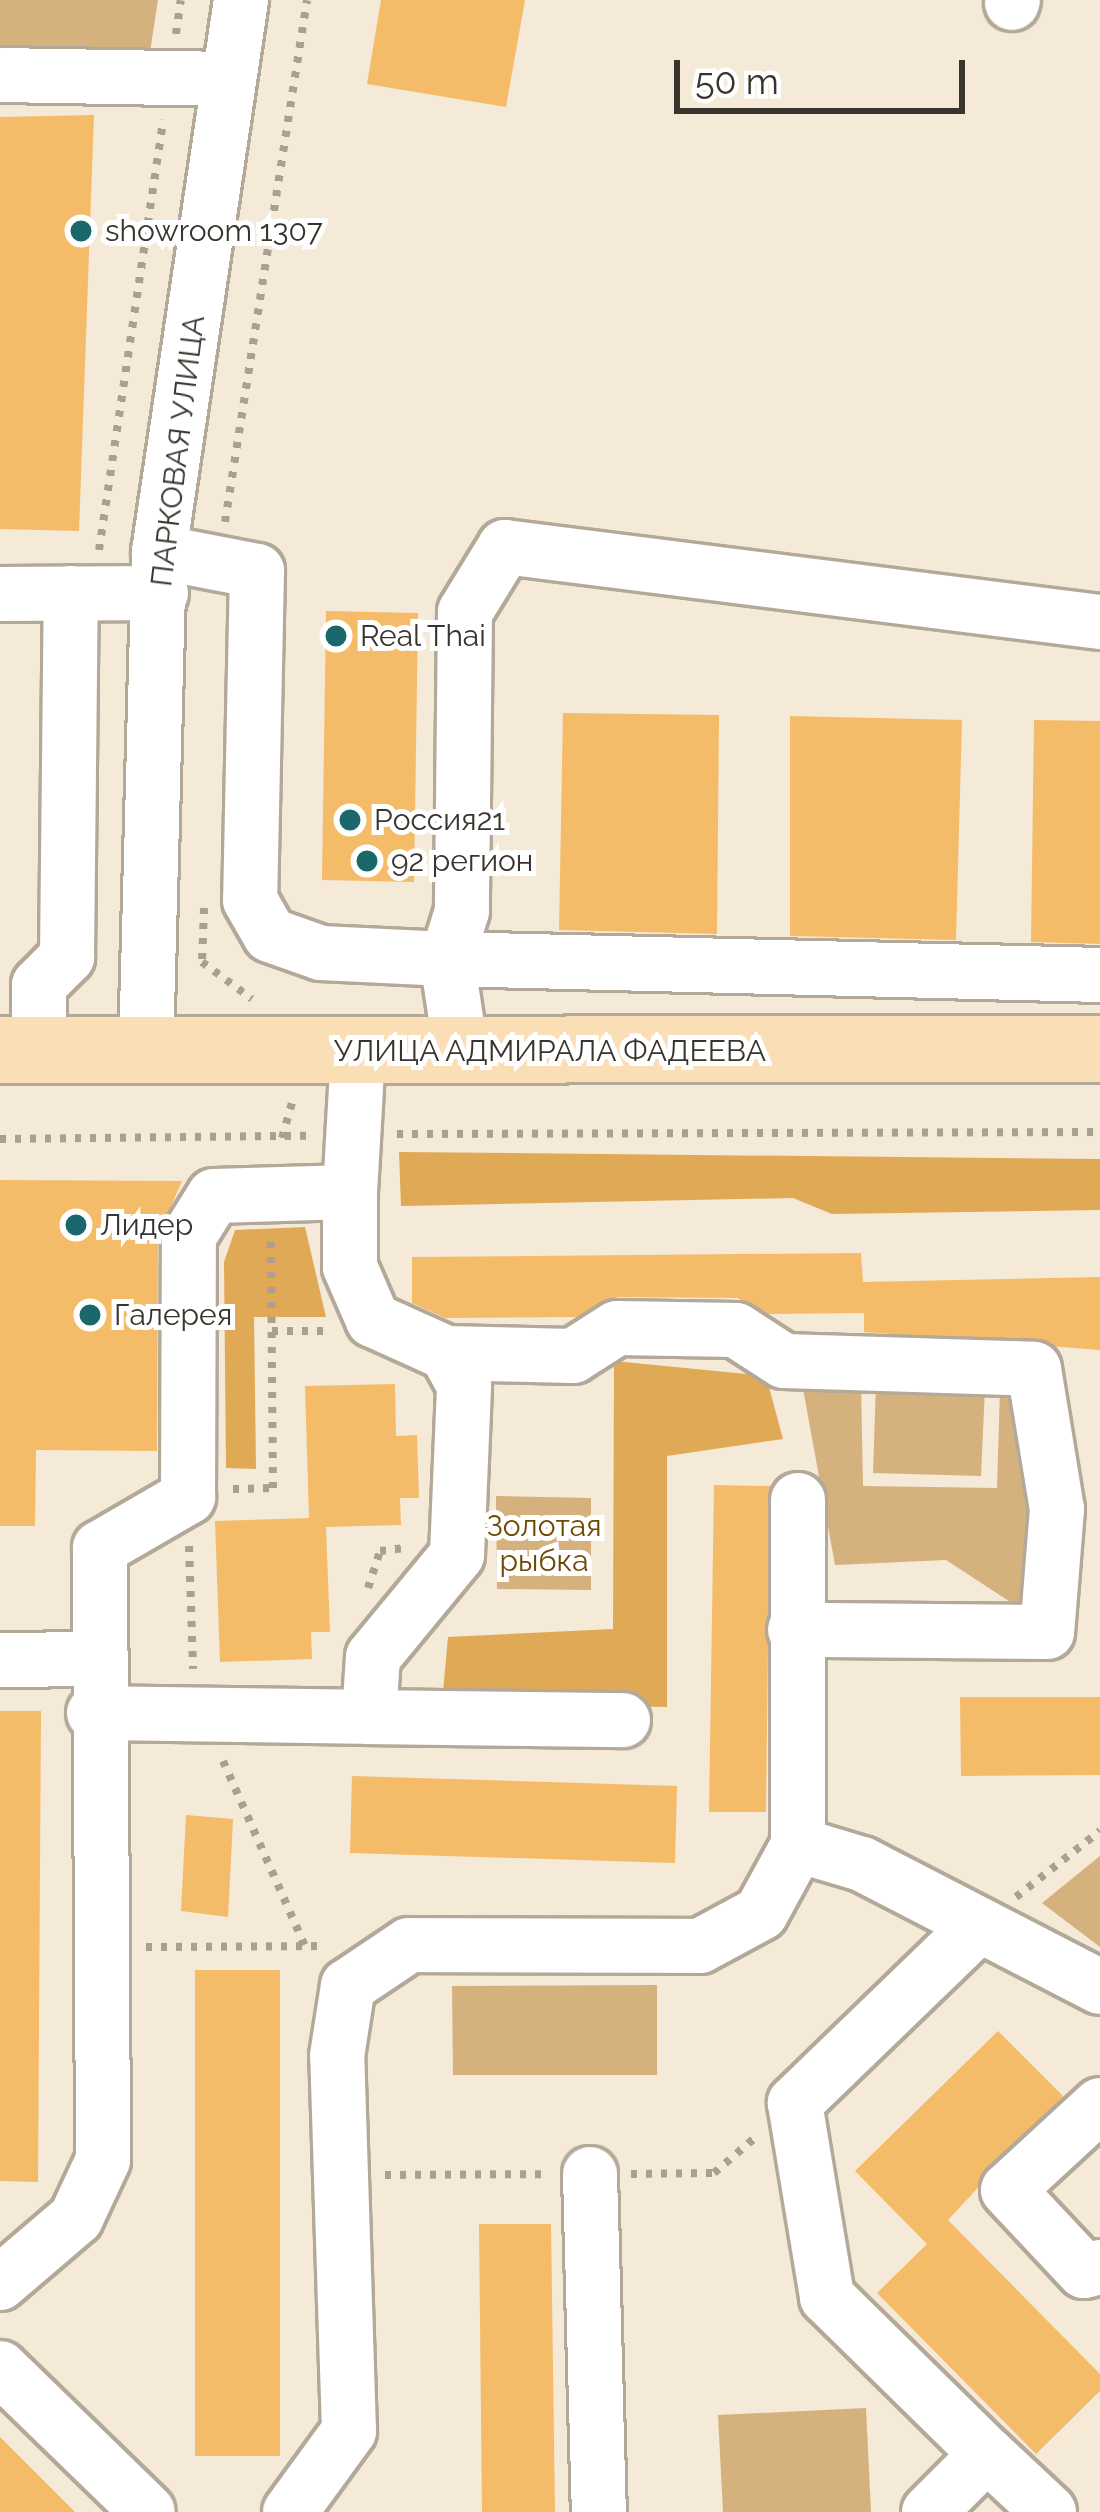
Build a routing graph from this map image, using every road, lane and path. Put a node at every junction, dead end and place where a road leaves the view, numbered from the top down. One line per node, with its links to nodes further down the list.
1 (181, 0): 4 (path)
2 (241, 0): 5 (street, ПАРКОВАЯ УЛИЦА)
3 (0, 75): 4 (street)
4 (169, 78): 5 (street); 7 (path)
5 (229, 80): 6 (street, ПАРКОВАЯ УЛИЦА)
6 (160, 573): 7 (street); 10 (street); 13 (street, ПАРКОВАЯ УЛИЦА)
7 (82, 593): 8 (street); 14 (street)
8 (0, 594)
9 (1100, 622): 10 (street)
10 (447, 959): 11 (street); 16 (street)
11 (1100, 974)
12 (1100, 1048): 16 (main road, УЛИЦА АДМИРАЛА ФАДЕЕВА)
13 (146, 1049): 14 (main road, УЛИЦА АДМИРАЛА ФАДЕЕВА); 15 (main road, УЛИЦА АДМИРАЛА ФАДЕЕВА)
14 (19, 1050)
15 (358, 1052): 16 (main road, УЛИЦА АДМИРАЛА ФАДЕЕВА); 19 (street)
16 (461, 1052)
17 (296, 1078): 21 (path)
18 (1100, 1132): 19 (path)
19 (355, 1134): 21 (path); 23 (street)
20 (199, 1138): 21 (path); 22 (path); 24 (path)
21 (282, 1138)
22 (0, 1139)
23 (350, 1192): 24 (street); 27 (street)
24 (214, 1196): 26 (path); 35 (street)
25 (339, 1312): 26 (path)
26 (272, 1331): 28 (path)
27 (446, 1353): 30 (street); 39 (street)
28 (208, 1490)
29 (798, 1500): 34 (street)
30 (1078, 1509): 34 (street)
31 (188, 1532): 38 (path)
32 (422, 1545): 33 (path)
33 (367, 1607)
34 (795, 1630): 42 (street)
35 (95, 1659): 36 (street); 37 (street)
36 (0, 1660)
37 (94, 1713): 38 (street); 46 (street)
38 (196, 1714): 39 (street); 44 (path)
39 (369, 1717): 40 (street)
40 (623, 1720)
41 (1100, 1831): 43 (path)
42 (798, 1845): 43 (street); 45 (street)
43 (976, 1928): 47 (street); 48 (street)
44 (305, 1946): 45 (path); 46 (path)
45 (409, 1946): 51 (street)
46 (97, 1947): 53 (street)
47 (1100, 1987)
48 (795, 2103): 50 (path); 55 (street)
49 (1100, 2105): 52 (street)
50 (590, 2174): 51 (path); 58 (street)
51 (340, 2176): 57 (street)
52 (1100, 2267)
53 (0, 2283)
54 (0, 2368): 56 (street)
55 (987, 2454): 59 (street); 60 (street)
56 (148, 2512)
57 (290, 2512)
58 (599, 2512)
59 (929, 2512)
60 (1049, 2512)

